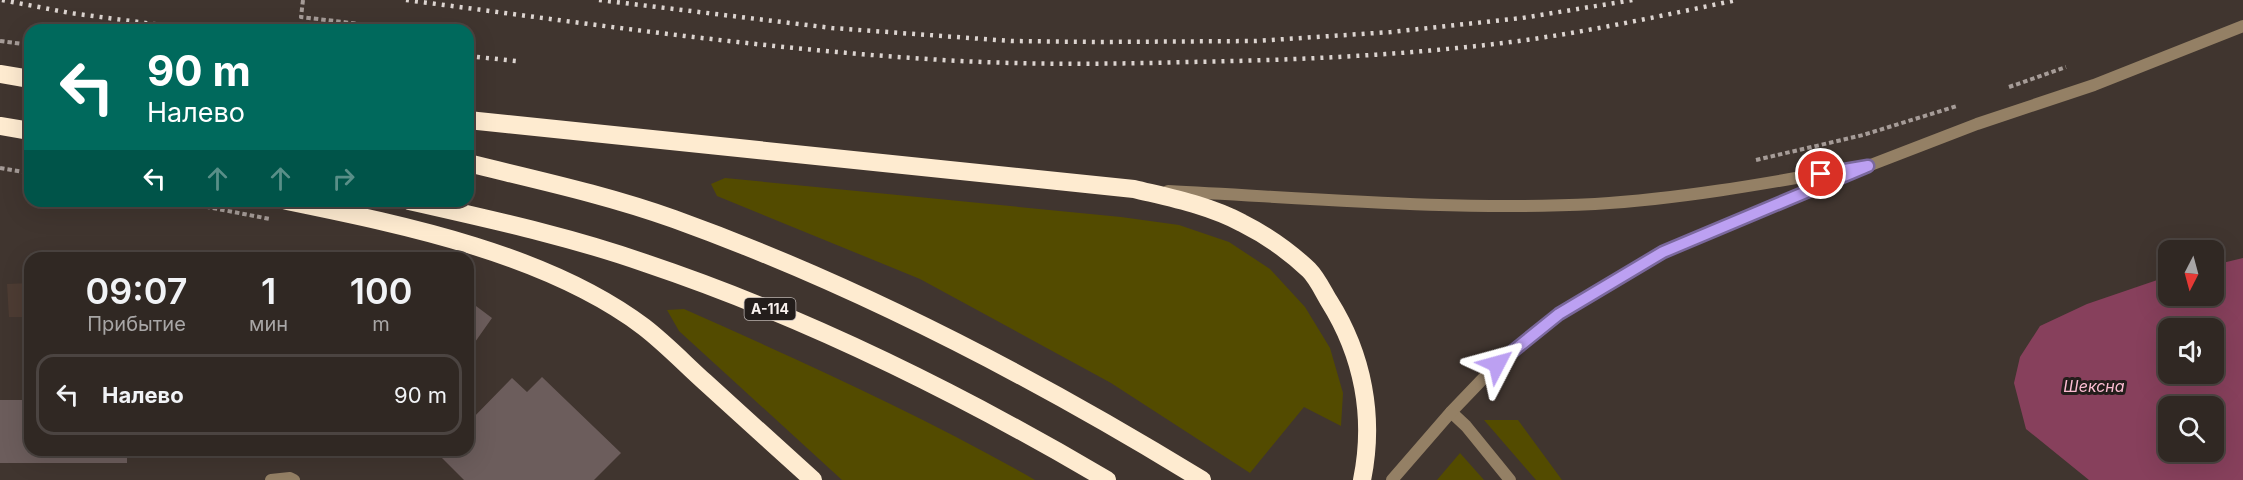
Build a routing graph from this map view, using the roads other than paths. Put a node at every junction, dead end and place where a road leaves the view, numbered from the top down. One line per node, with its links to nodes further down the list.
1 (2243, 26): 10 (street)
2 (0, 68): 3 (highway)
3 (24, 70)
4 (0, 74): 5 (highway)
5 (24, 78)
6 (474, 121): 11 (highway)
7 (3, 127): 8 (highway)
8 (24, 130)
9 (474, 164): 19 (highway)
10 (1868, 166): 11 (street); 14 (street)
11 (1134, 189): 20 (highway)
12 (316, 207): 17 (highway)
13 (435, 207): 18 (highway, А-114)
14 (1451, 412): 21 (street); 22 (street)
15 (271, 480): 16 (street)
16 (294, 480)
17 (813, 480)
18 (1107, 480)
19 (1202, 480)
20 (1362, 480)
21 (1392, 480)
22 (1510, 480)

